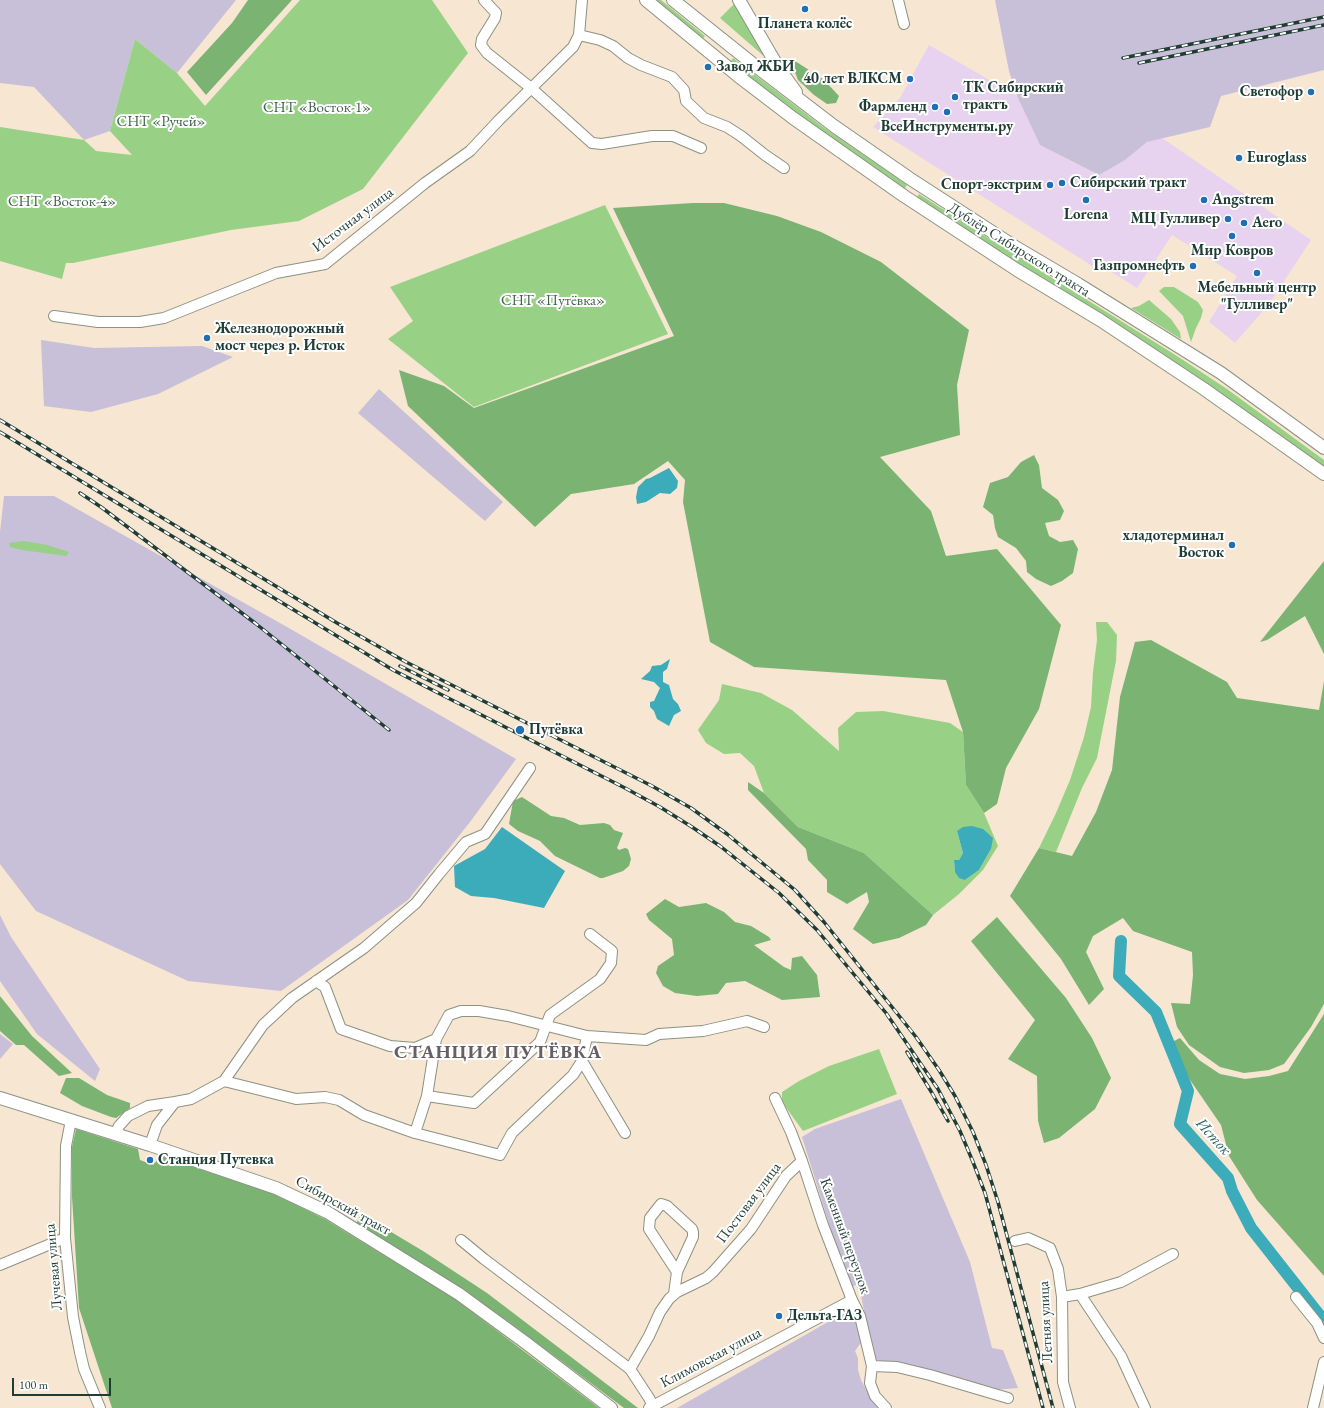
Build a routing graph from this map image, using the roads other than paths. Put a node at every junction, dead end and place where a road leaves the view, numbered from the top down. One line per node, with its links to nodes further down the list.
1 (484, 0): 9 (street)
2 (582, 0): 8 (street)
3 (646, 0): 15 (main road, Дублёр Сибирского тракта)
4 (673, 0): 10 (main road, Дублёр Сибирского тракта)
5 (739, 0): 10 (main road)
6 (898, 0): 7 (street)
7 (904, 24)
8 (579, 32): 9 (street, Источная улица); 12 (street)
9 (531, 88): 11 (street); 13 (street, Источная улица)
10 (804, 103): 14 (main road, Дублёр Сибирского тракта)
11 (701, 148)
12 (784, 168)
13 (54, 316)
14 (1324, 448)
15 (1324, 474)
16 (530, 768): 18 (street)
17 (590, 934): 19 (street)
18 (316, 981): 22 (street); 24 (street)
19 (546, 1026): 21 (street); 22 (street); 25 (street)
20 (764, 1027): 21 (street)
21 (587, 1036): 23 (street)
22 (436, 1039): 25 (street)
23 (582, 1061): 30 (street); 31 (street)
24 (224, 1081): 28 (street); 30 (street)
25 (427, 1096): 30 (street)
26 (0, 1098): 29 (main road, Сибирский тракт)
27 (775, 1098): 34 (street, Каменный переулок)
28 (175, 1102): 32 (street); 33 (street)
29 (71, 1120): 32 (main road, Сибирский тракт); 35 (street, Лучевая улица)
30 (415, 1133)
31 (625, 1133)
32 (115, 1134): 33 (main road, Сибирский тракт)
33 (150, 1145): 53 (main road, Сибирский тракт)
34 (802, 1161): 41 (street, Постовая улица); 45 (street, Каменный переулок)
35 (65, 1238): 39 (street); 52 (street, Лучевая улица)
36 (461, 1240): 49 (street)
37 (1015, 1241): 43 (street, Летняя улица)
38 (1172, 1254): 42 (street)
39 (0, 1265)
40 (677, 1272): 40 (street); 41 (street)
41 (674, 1294): 49 (street, Постовая улица)
42 (1080, 1294): 43 (street); 56 (street)
43 (1062, 1296): 55 (street, Летняя улица)
44 (1296, 1297): 46 (street)
45 (852, 1300): 48 (street, Каменный переулок); 51 (street, Климовская улица)
46 (1324, 1338)
47 (1324, 1362): 57 (street)
48 (872, 1366): 50 (street); 54 (street, Каменный переулок)
49 (630, 1369): 51 (street)
50 (1008, 1398)
51 (651, 1407)
52 (100, 1408)
53 (611, 1408)
54 (886, 1408)
55 (1070, 1408)
56 (1145, 1408)
57 (1313, 1408)

